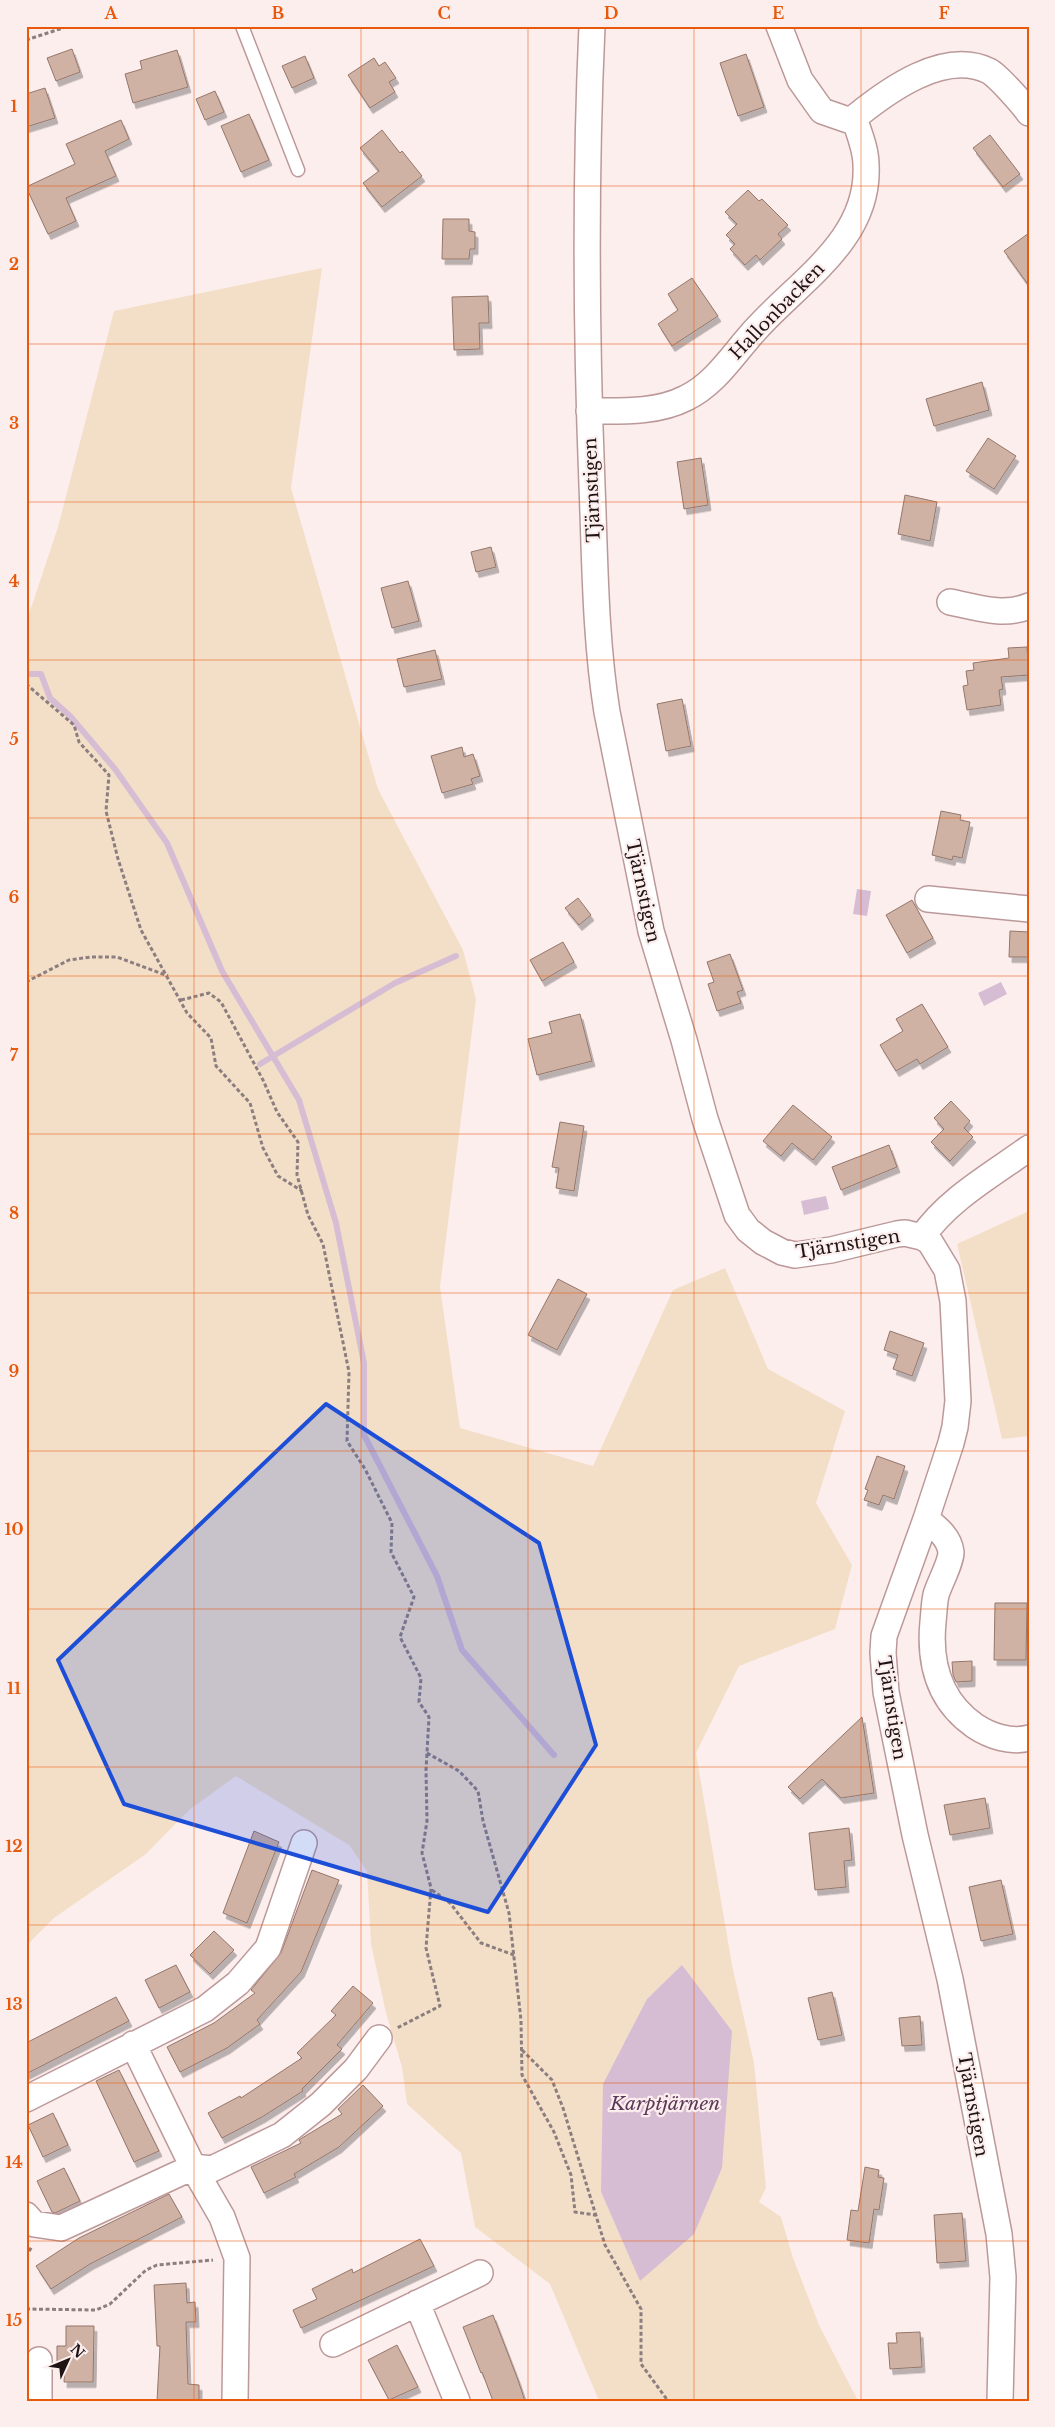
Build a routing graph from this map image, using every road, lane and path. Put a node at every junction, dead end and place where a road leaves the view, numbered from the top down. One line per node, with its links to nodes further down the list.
1 (69, 26): 5 (path)
2 (242, 26): 8 (lane)
3 (592, 26): 9 (street, Tjärnstigen)
4 (779, 26): 7 (street)
5 (26, 40)
6 (1029, 113): 7 (street)
7 (854, 118): 9 (street, Hallonbacken)
8 (298, 170)
9 (589, 411): 20 (street, Tjärnstigen)
10 (950, 602): 11 (street)
11 (1029, 606)
12 (26, 684): 15 (path)
13 (928, 899): 14 (street)
14 (1029, 909)
15 (168, 977): 16 (path); 17 (path)
16 (26, 982)
17 (181, 1000): 19 (path); 19 (path)
18 (1029, 1148): 20 (street)
19 (302, 1191): 23 (path)
20 (922, 1237): 21 (street, Tjärnstigen)
21 (926, 1519): 22 (street); 44 (street, Tjärnstigen)
22 (1029, 1738)
23 (427, 1753): 25 (path); 26 (path)
24 (304, 1843): 28 (street)
25 (431, 1889): 26 (path); 27 (path)
26 (514, 1955): 29 (path)
27 (387, 2034): 31 (street)
28 (134, 2044): 30 (street); 31 (street)
29 (522, 2050): 33 (path); 33 (path)
30 (26, 2099)
31 (193, 2167): 32 (street); 34 (street)
32 (26, 2215)
33 (595, 2215): 43 (path)
34 (236, 2258): 37 (path); 41 (street)
35 (480, 2273): 36 (street)
36 (417, 2304): 38 (street); 42 (street)
37 (26, 2309)
38 (333, 2344)
39 (39, 2360): 40 (street)
40 (39, 2401)
41 (235, 2401)
42 (457, 2401)
43 (668, 2401)
44 (1000, 2401)

